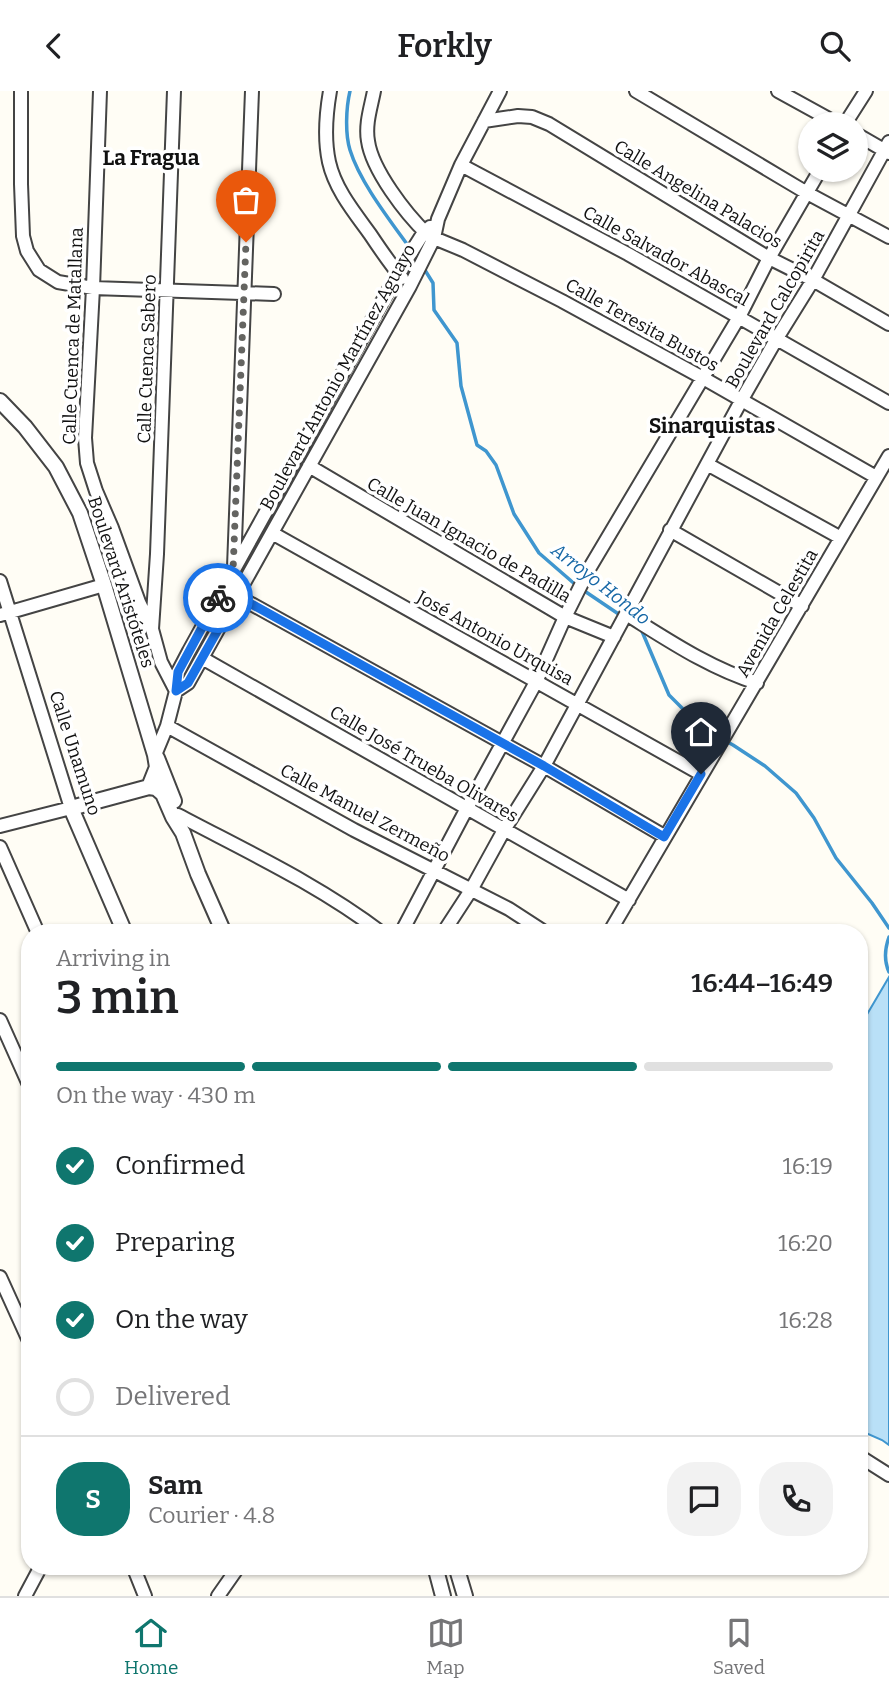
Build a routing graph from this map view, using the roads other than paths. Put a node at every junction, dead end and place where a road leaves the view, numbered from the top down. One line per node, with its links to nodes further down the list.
1 (21, 91): 26 (street)
2 (100, 91): 26 (street, Calle Cuenca de Matallana)
3 (174, 91): 27 (street, Calle Cuenca Sabero)
4 (251, 91): 28 (street)
5 (330, 91): 23 (street)
6 (374, 91): 20 (street)
7 (500, 91): 13 (street, Boulevard Antonio Martínez Aguayo)
8 (636, 91): 18 (street)
9 (778, 91): 11 (street)
10 (866, 91): 12 (street)
11 (816, 112)
12 (853, 112)
13 (484, 121): 16 (street, Boulevard Antonio Martínez Aguayo); 22 (street, Calle Angelina Palacios)
14 (868, 140): 15 (street)
15 (888, 149): 19 (street, Boulevard Calcopirita)
16 (461, 165): 20 (street, Boulevard Antonio Martínez Aguayo); 30 (street, Calle Salvador Abascal)
17 (813, 182): 18 (street, Boulevard Calcopirita)
18 (807, 193): 19 (street); 22 (street, Boulevard Calcopirita)
19 (850, 215): 21 (street); 24 (street, Boulevard Calcopirita)
20 (429, 235): 23 (street, Boulevard Antonio Martínez Aguayo); 25 (street, Boulevard Antonio Martínez Aguayo); 33 (street, Calle Teresita Bustos)
21 (889, 237)
22 (769, 258): 24 (street, Calle Angelina Palacios); 30 (street, Boulevard Calcopirita)
23 (398, 273): 25 (street); 44 (street, Boulevard Antonio Martínez Aguayo)
24 (813, 280): 31 (street, Calle Angelina Palacios); 32 (street, Boulevard Calcopirita)
25 (410, 286): 39 (street, Boulevard Antonio Martínez Aguayo)
26 (93, 288): 27 (street); 52 (street, Calle Cuenca de Matallana)
27 (167, 289): 28 (street); 52 (street, Calle Cuenca Sabero)
28 (243, 293): 29 (street); 44 (street)
29 (274, 294)
30 (739, 317): 32 (street, Calle Salvador Abascal); 33 (street, Boulevard Calcopirita)
31 (889, 324)
32 (776, 338): 34 (street, Boulevard Calcopirita); 36 (street, Calle Salvador Abascal)
33 (703, 378): 34 (street, Calle Teresita Bustos); 50 (street, Boulevard Calcopirita)
34 (741, 401): 38 (street, Boulevard Calcopirita); 40 (street, Calle Teresita Bustos)
35 (0, 402): 46 (street, Boulevard Aristóteles)
36 (889, 403)
37 (889, 456): 40 (street, Avenida Celestita)
38 (707, 464): 41 (street, Boulevard Calcopirita); 43 (street)
39 (309, 466): 42 (street, Boulevard Antonio Martínez Aguayo); 50 (street, Calle Juan Ignacio de Padilla)
40 (876, 477): 43 (street, Avenida Celestita)
41 (670, 530): 48 (street); 51 (street, Boulevard Calcopirita)
42 (272, 533): 47 (street, Boulevard Antonio Martínez Aguayo); 54 (street, José Antonio Urquisa)
43 (841, 538): 48 (street, Avenida Celestita)
44 (233, 571): 56 (street, Boulevard Antonio Martínez Aguayo)
45 (0, 581): 49 (street, Calle Unamuno)
46 (104, 585): 49 (street); 60 (street, Boulevard Aristóteles)
47 (237, 596): 53 (street, Boulevard Antonio Martínez Aguayo); 59 (street)
48 (802, 606): 55 (street, Avenida Celestita)
49 (5, 614): 64 (street, Calle Unamuno)
50 (565, 617): 51 (street, Calle Juan Ignacio de Padilla); 54 (street, Boulevard Calcopirita)
51 (621, 624): 55 (street, Calle Juan Ignacio de Padilla); 57 (street, Boulevard Calcopirita)
52 (152, 629): 56 (street, Calle Cuenca de Matallana)
53 (202, 658): 56 (street, Boulevard Antonio Martínez Aguayo); 65 (street, Calle José Trueba Olivares)
54 (536, 682): 57 (street, José Antonio Urquisa); 59 (street, Boulevard Calcopirita)
55 (757, 683): 62 (street, Avenida Celestita)
56 (176, 691): 58 (street, Boulevard Antonio Martínez Aguayo)
57 (577, 703): 61 (street, Boulevard Calcopirita); 62 (street, José Antonio Urquisa)
58 (166, 726): 60 (street, Boulevard Antonio Martínez Aguayo); 72 (street, Calle Manuel Zermeño)
59 (503, 744): 61 (street); 65 (street, Boulevard Calcopirita)
60 (155, 755): 63 (street, Boulevard Aristóteles); 66 (street, Boulevard Aristóteles)
61 (544, 766): 68 (street, Boulevard Calcopirita); 70 (street)
62 (701, 774): 70 (street, Avenida Celestita)
63 (149, 787): 64 (street); 69 (street, Boulevard Aristóteles)
64 (71, 808): 67 (street); 76 (street, Calle Unamuno)
65 (467, 808): 68 (street, Calle José Trueba Olivares); 72 (street, Boulevard Calcopirita)
66 (178, 815): 69 (street, Boulevard Aristóteles); 78 (street)
67 (0, 826)
68 (504, 830): 73 (street, Boulevard Calcopirita); 74 (street, Calle José Trueba Olivares)
69 (183, 833): 77 (street, Boulevard Aristóteles)
70 (664, 837): 74 (street, Avenida Celestita)
71 (0, 847): 75 (street)
72 (434, 870): 73 (street, Calle Manuel Zermeño); 79 (street, Boulevard Calcopirita)
73 (471, 890): 80 (street, Boulevard Calcopirita); 81 (street, Calle Manuel Zermeño)
74 (629, 900): 82 (street, Avenida Celestita)
75 (34, 924)
76 (121, 924)
77 (221, 924)
78 (370, 924)
79 (406, 924)
80 (449, 924)
81 (532, 924)
82 (614, 924)
83 (0, 1020): 84 (street)
84 (21, 1067)
85 (0, 1277): 86 (street)
86 (21, 1323)
87 (868, 1462): 88 (street)
88 (889, 1475)
89 (36, 1575): 94 (street)
90 (137, 1575): 97 (street)
91 (233, 1575): 98 (street)
92 (437, 1575): 99 (street)
93 (459, 1575): 100 (street)
94 (33, 1581): 95 (street); 96 (street)
95 (25, 1596)
96 (36, 1596)
97 (145, 1596)
98 (218, 1596)
99 (443, 1596)
100 (465, 1596)

